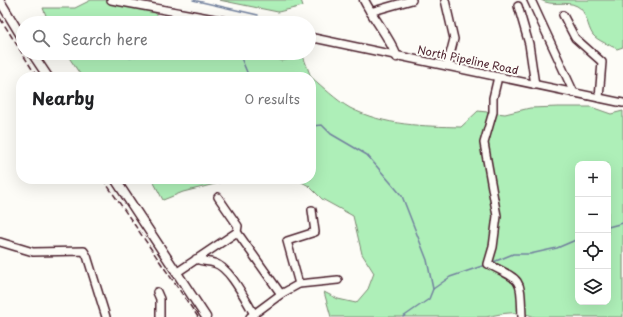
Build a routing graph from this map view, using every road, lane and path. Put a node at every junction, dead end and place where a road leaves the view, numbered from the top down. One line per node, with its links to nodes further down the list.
1 (111, 0): 10 (street)
2 (364, 0): 8 (street)
3 (412, 0): 8 (street)
4 (446, 0): 15 (street)
5 (531, 0): 19 (street)
6 (0, 1): 11 (street)
7 (518, 6): 18 (street)
8 (370, 12): 13 (street)
9 (563, 15): 20 (street)
10 (198, 16)
11 (16, 27)
12 (316, 39): 13 (street, North Pipeline Road)
13 (397, 56): 15 (street, North Pipeline Road)
14 (37, 60): 16 (street)
15 (447, 66): 17 (street, North Pipeline Road)
16 (45, 72)
17 (498, 77): 18 (street, North Pipeline Road); 37 (street)
18 (535, 85): 19 (street, North Pipeline Road)
19 (574, 93): 20 (street, North Pipeline Road)
20 (599, 98): 21 (street, North Pipeline Road)
21 (623, 103)
22 (118, 184): 28 (street)
23 (218, 197): 25 (street)
24 (312, 210): 30 (street)
25 (237, 232): 27 (street); 32 (street)
26 (0, 242): 34 (street)
27 (196, 259): 28 (street); 33 (street)
28 (176, 273): 36 (street)
29 (338, 280): 30 (street)
30 (299, 284): 32 (street)
31 (157, 292): 35 (street)
32 (281, 294): 33 (street)
33 (252, 315)
34 (106, 317)
35 (160, 317)
36 (206, 317)
37 (522, 317)

